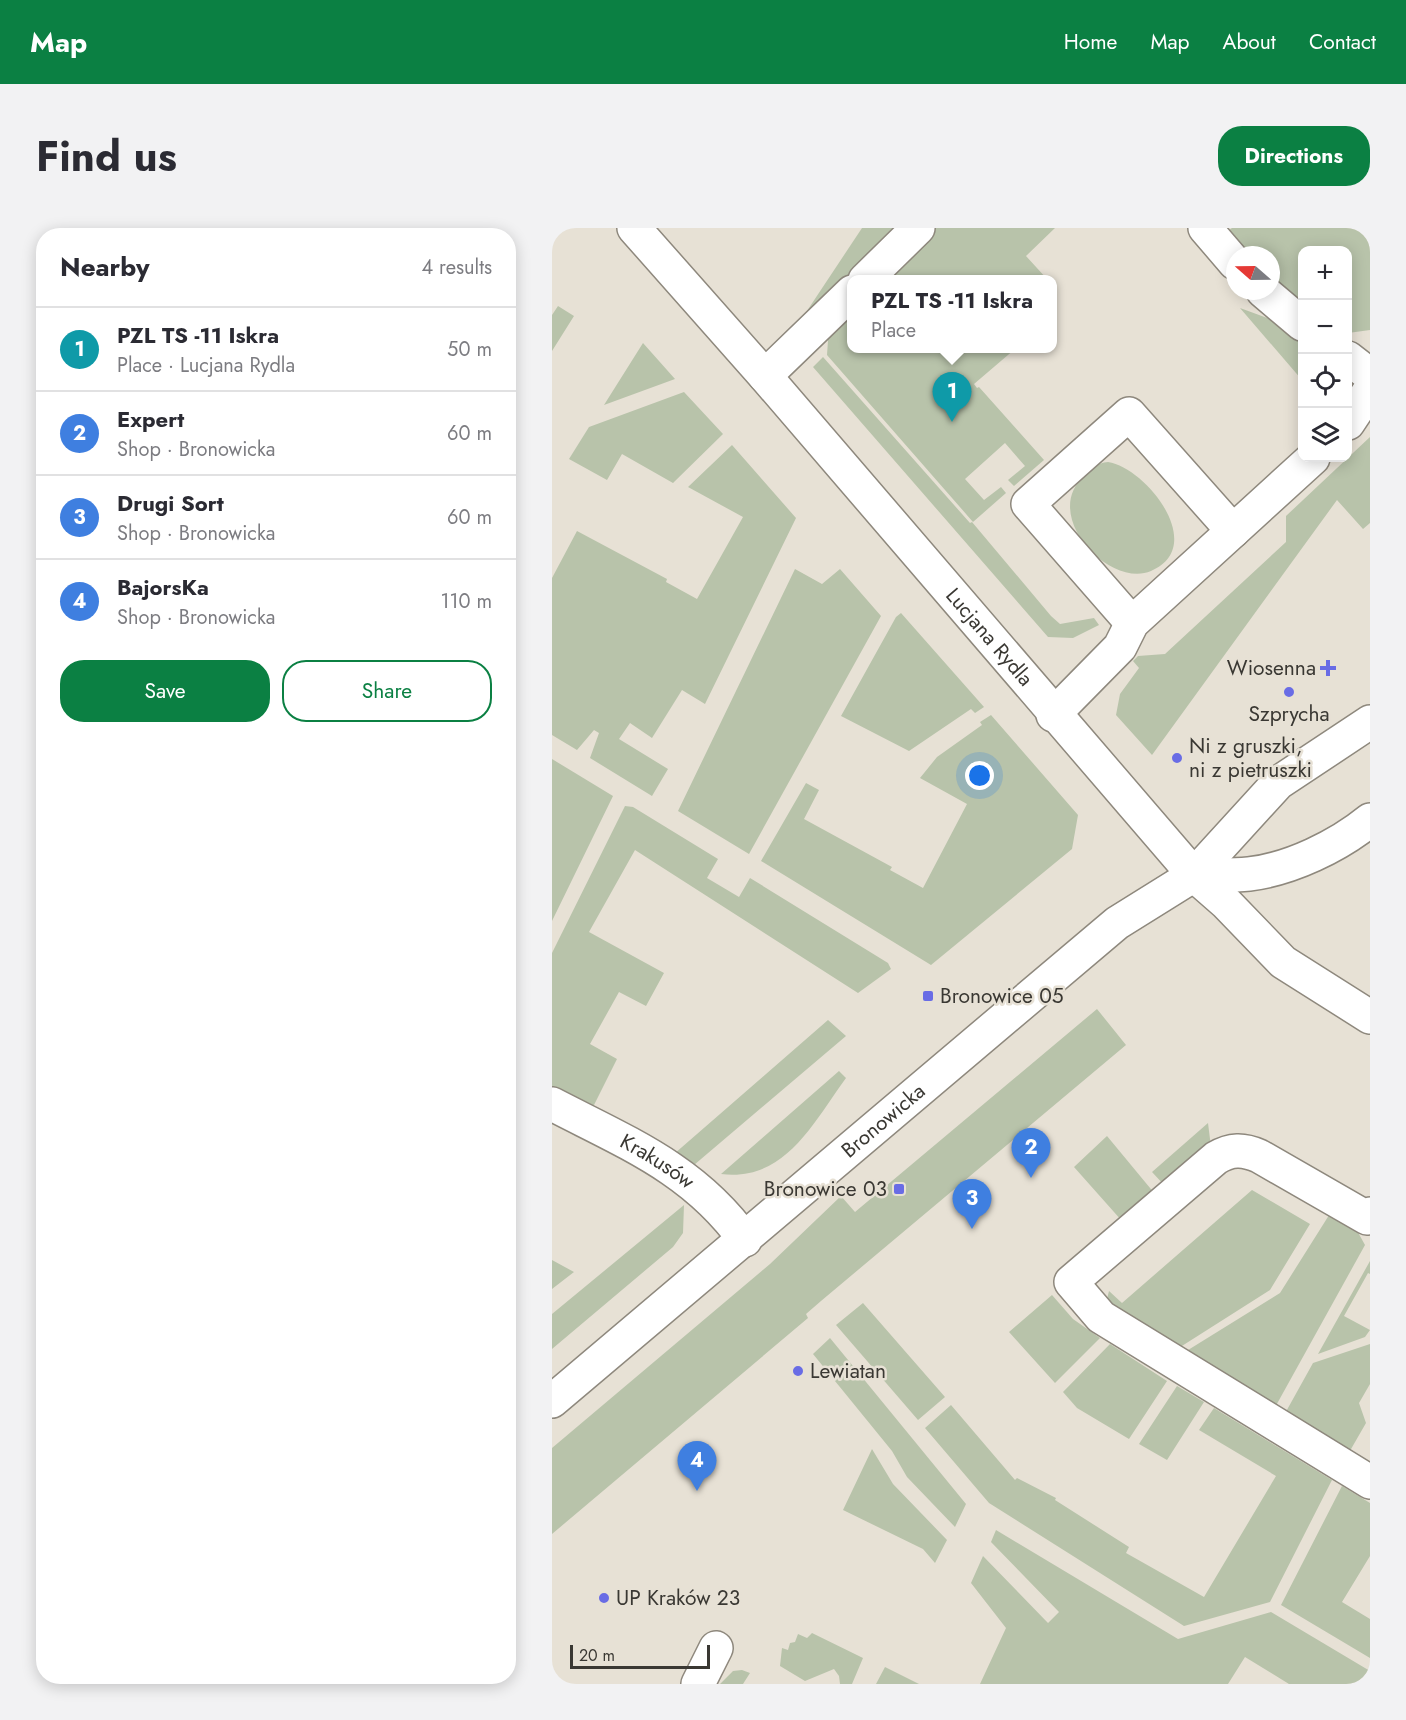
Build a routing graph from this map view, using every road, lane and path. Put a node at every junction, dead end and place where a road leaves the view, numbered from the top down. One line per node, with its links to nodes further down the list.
1 (918, 228): 5 (street)
2 (1205, 228): 4 (street)
3 (639, 230): 11 (street, Lucjana Rydla)
4 (1226, 252)
5 (868, 275)
6 (847, 297): 11 (street)
7 (1274, 300): 8 (street)
8 (1298, 321)
9 (1352, 362): 10 (street)
10 (1370, 375)
11 (765, 376): 17 (street, Lucjana Rydla)
12 (1370, 390): 13 (street)
13 (1352, 416)
14 (1309, 462): 15 (street)
15 (1233, 531): 16 (street); 16 (street)
16 (1132, 623): 17 (street)
17 (1053, 714): 20 (street, Lucjana Rydla)
18 (1370, 722): 20 (street, Bronowicka)
19 (1370, 820): 20 (street)
20 (1194, 875): 21 (street, Lucjana Rydla); 24 (street, Bronowicka)
21 (1370, 1017)
22 (552, 1104): 24 (street, Krakusów)
23 (1369, 1217): 26 (street)
24 (745, 1240): 25 (street, Bronowicka)
25 (552, 1401)
26 (1370, 1482)
27 (716, 1648): 28 (street)
28 (698, 1684)

